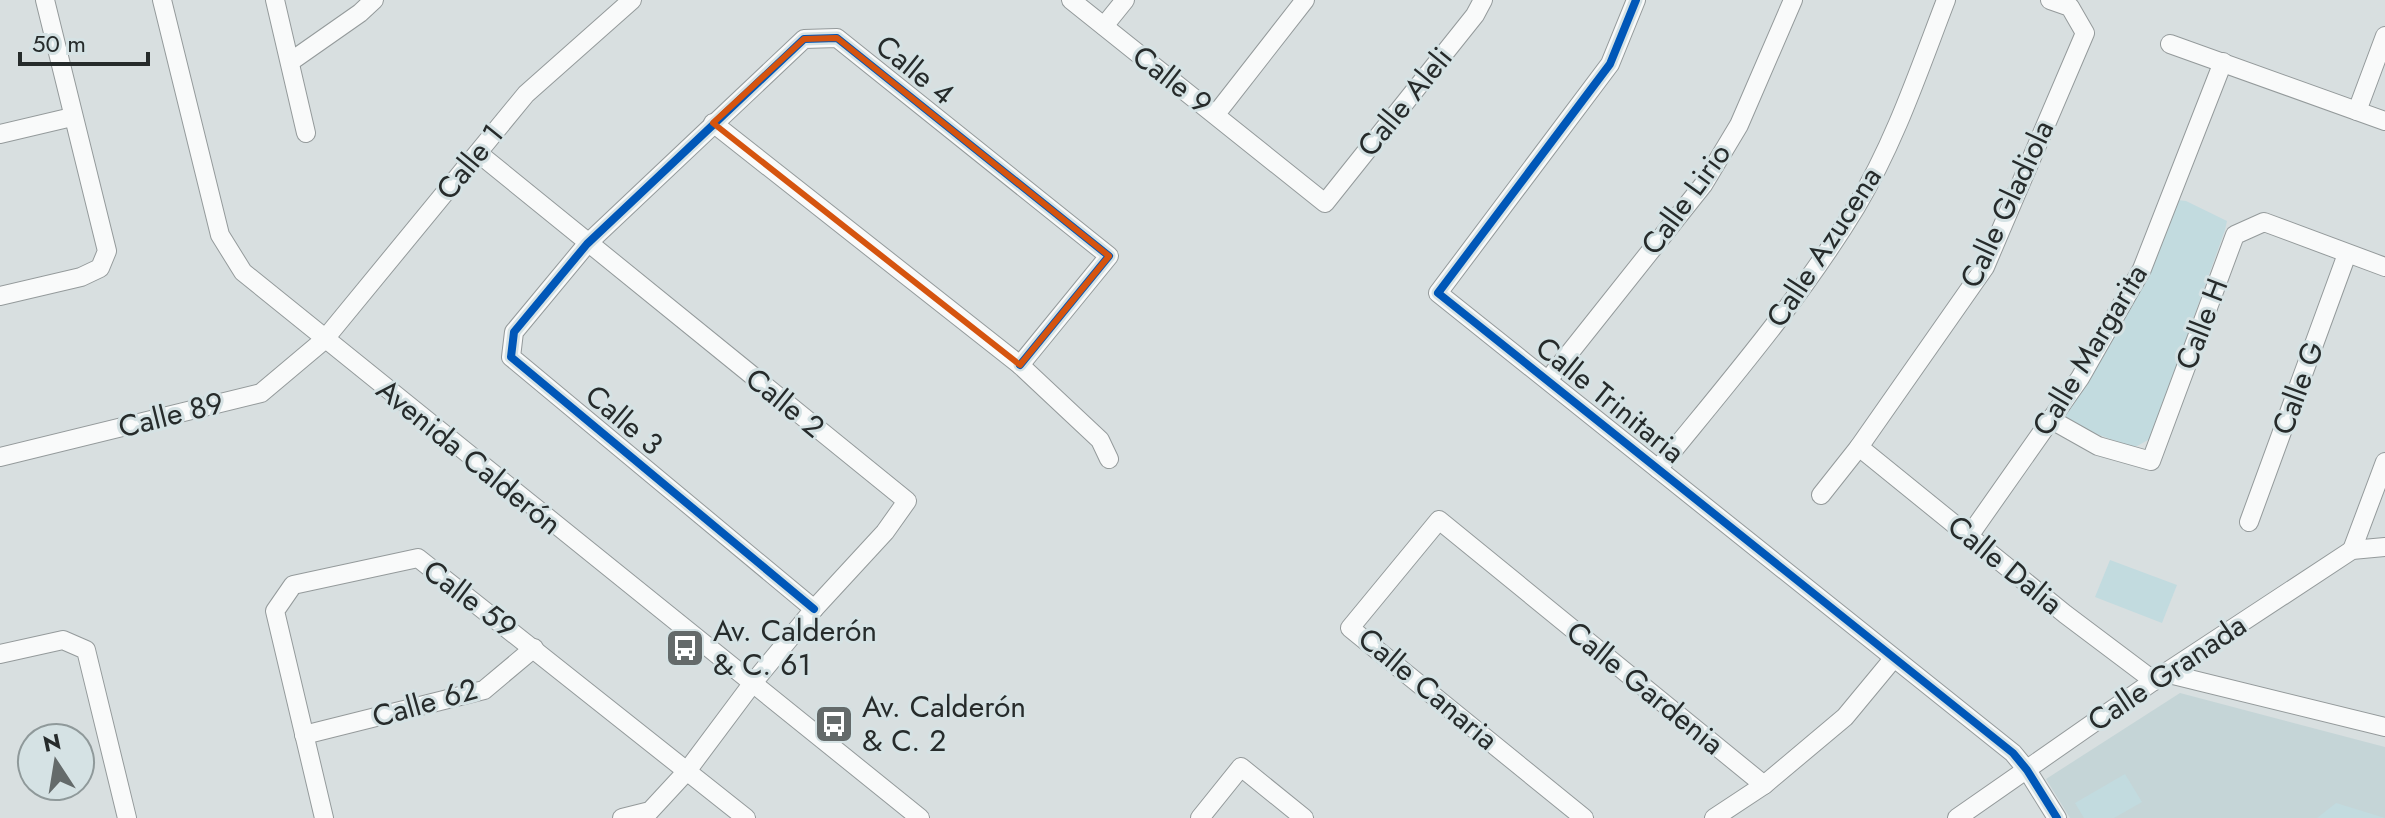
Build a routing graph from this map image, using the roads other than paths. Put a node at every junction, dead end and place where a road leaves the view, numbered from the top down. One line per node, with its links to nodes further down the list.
1 (45, 0): 21 (street)
2 (162, 0): 32 (street, Avenida Calderón)
3 (275, 0): 17 (street)
4 (374, 0): 17 (street)
5 (632, 0): 26 (street, Calle 1)
6 (1071, 0): 14 (street, Calle 9)
7 (1125, 0): 14 (street)
8 (1305, 0): 20 (street)
9 (1483, 0): 27 (street, Calle Aleli)
10 (1636, 0): 34 (street, Calle Trinitaria)
11 (1793, 0): 34 (street, Calle Lirio)
12 (1946, 0): 40 (street, Calle Azucena)
13 (2050, 0): 36 (street, Calle Gladiola)
14 (1104, 26): 20 (street, Calle 9)
15 (2385, 36): 19 (street)
16 (2170, 44): 18 (street)
17 (290, 62): 24 (street)
18 (2223, 62): 19 (street); 35 (street, Calle Margarita)
19 (2357, 111): 22 (street)
20 (1216, 114): 27 (street, Calle 9)
21 (72, 117): 25 (street); 31 (street)
22 (2385, 121)
23 (713, 123): 28 (street, Calle 4); 33 (street); 33 (street, Calle 4)
24 (306, 133)
25 (0, 134)
26 (478, 153): 28 (street, Calle 2); 32 (street, Calle 1)
27 (1325, 203)
28 (587, 244): 47 (street, Calle 3); 47 (street, Calle 2)
29 (2347, 254): 30 (street, Calle H); 35 (street, Calle H); 42 (street, Calle G)
30 (2385, 267)
31 (0, 296)
32 (324, 340): 37 (street, Calle 89); 52 (street, Avenida Calderón)
33 (1020, 365): 38 (street)
34 (1548, 380): 40 (street, Calle Trinitaria)
35 (2050, 419): 43 (street, Calle Margarita)
36 (1859, 447): 41 (street); 43 (street, Calle Dalia)
37 (0, 457)
38 (1109, 459)
39 (2385, 462): 45 (street)
40 (1658, 469): 50 (street, Calle Trinitaria)
41 (1821, 495)
42 (2249, 522)
43 (1969, 536): 51 (street, Calle Dalia)
44 (2385, 547): 45 (street, Calle Granada)
45 (2352, 550): 51 (street, Calle Granada)
46 (1526, 591): 57 (street, Calle Gardenia); 65 (street, Calle Canaria)
47 (814, 609): 52 (street, Calle 2)
48 (534, 648): 54 (street, Calle 62); 54 (street, Calle 59); 56 (street, Calle 59)
49 (0, 654): 58 (street)
50 (1893, 659): 55 (street, Calle Trinitaria); 57 (street)
51 (2160, 677): 53 (street); 55 (street, Calle Granada)
52 (752, 684): 56 (street, Calle 2); 62 (street, Avenida Calderón)
53 (2385, 727)
54 (304, 735): 59 (street, Calle 59)
55 (2027, 770): 67 (street, Calle Granada); 68 (street, Calle Trinitaria)
56 (687, 771): 60 (street, Calle 2); 61 (street, Calle 59)
57 (1764, 785): 66 (street)
58 (127, 818)
59 (324, 818)
60 (622, 818)
61 (746, 818)
62 (920, 818)
63 (1200, 818): 64 (street)
64 (1304, 818)
65 (1584, 818)
66 (1714, 818)
67 (1957, 818)
68 (2057, 818)

